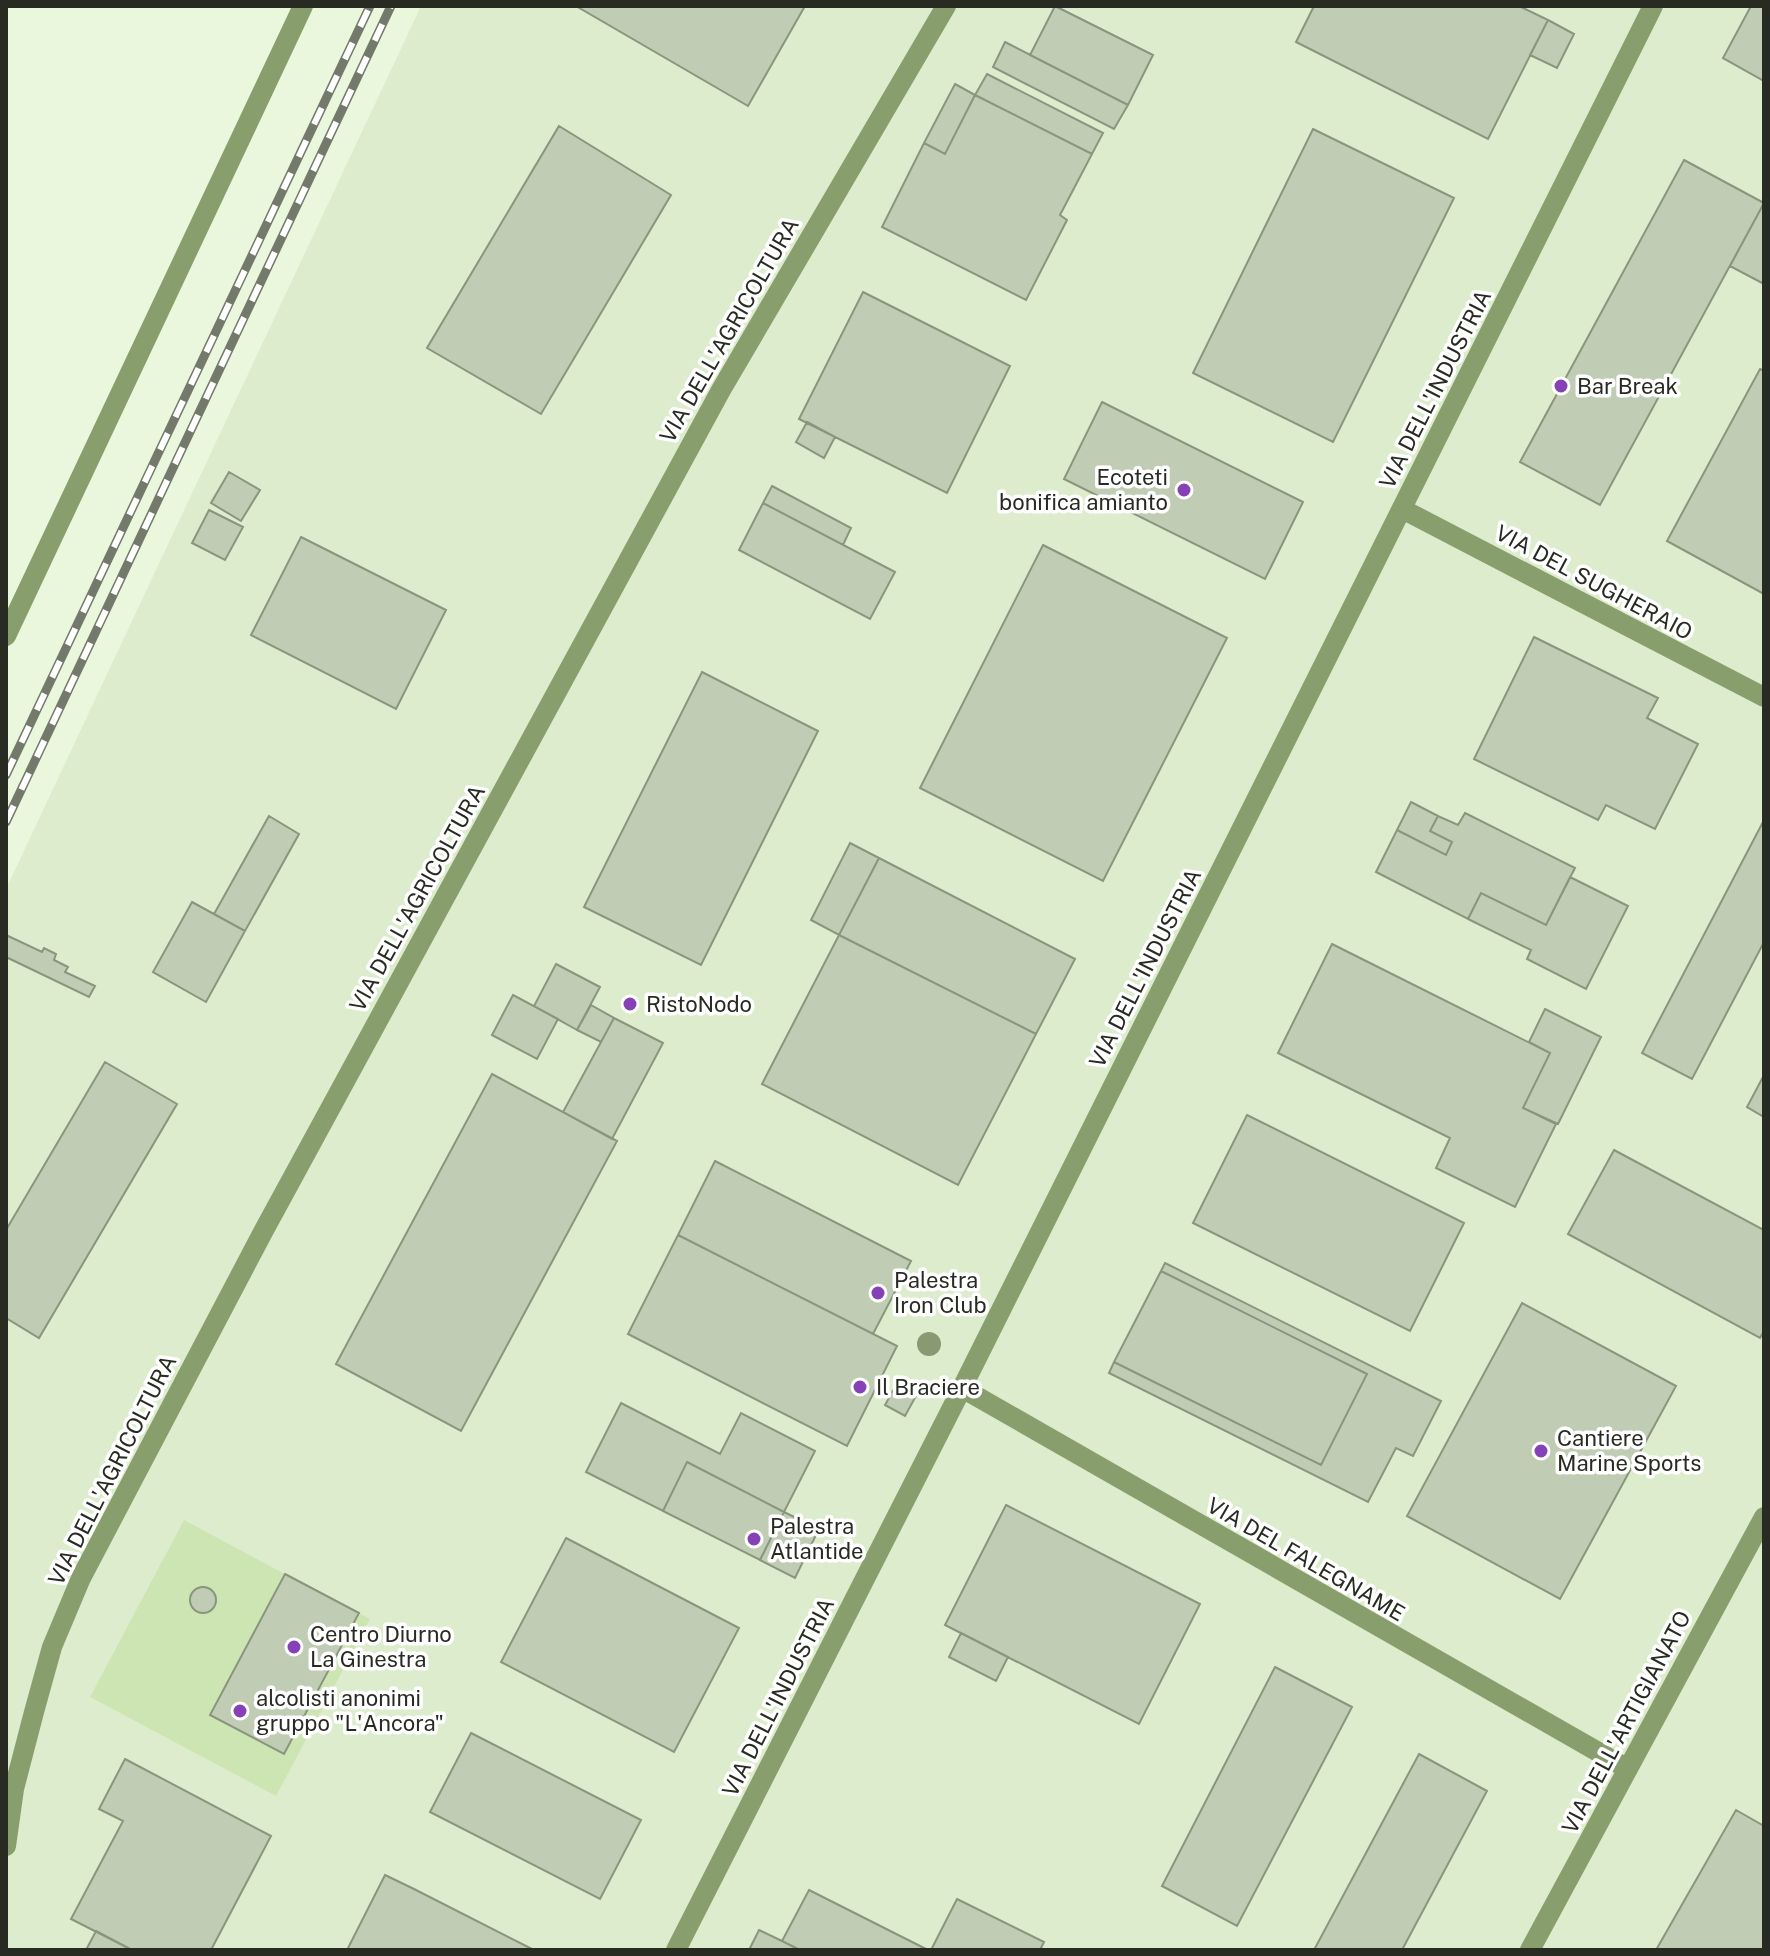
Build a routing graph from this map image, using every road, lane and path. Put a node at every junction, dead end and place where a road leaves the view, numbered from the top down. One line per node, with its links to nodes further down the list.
1 (303, 6): 5 (street)
2 (946, 6): 10 (street, VIA DELL'AGRICOLTURA)
3 (1653, 6): 4 (street, VIA DELL'INDUSTRIA)
4 (1402, 509): 6 (street, VIA DEL SUGHERAIO); 7 (street, VIA DELL'INDUSTRIA)
5 (6, 636)
6 (1764, 697)
7 (962, 1388): 9 (street, VIA DEL FALEGNAME); 11 (street, VIA DELL'INDUSTRIA)
8 (1764, 1517): 9 (street, VIA DELL'ARTIGIANATO)
9 (1628, 1769): 12 (street, VIA DELL'ARTIGIANATO)
10 (6, 1846)
11 (676, 1950)
12 (1530, 1950)

